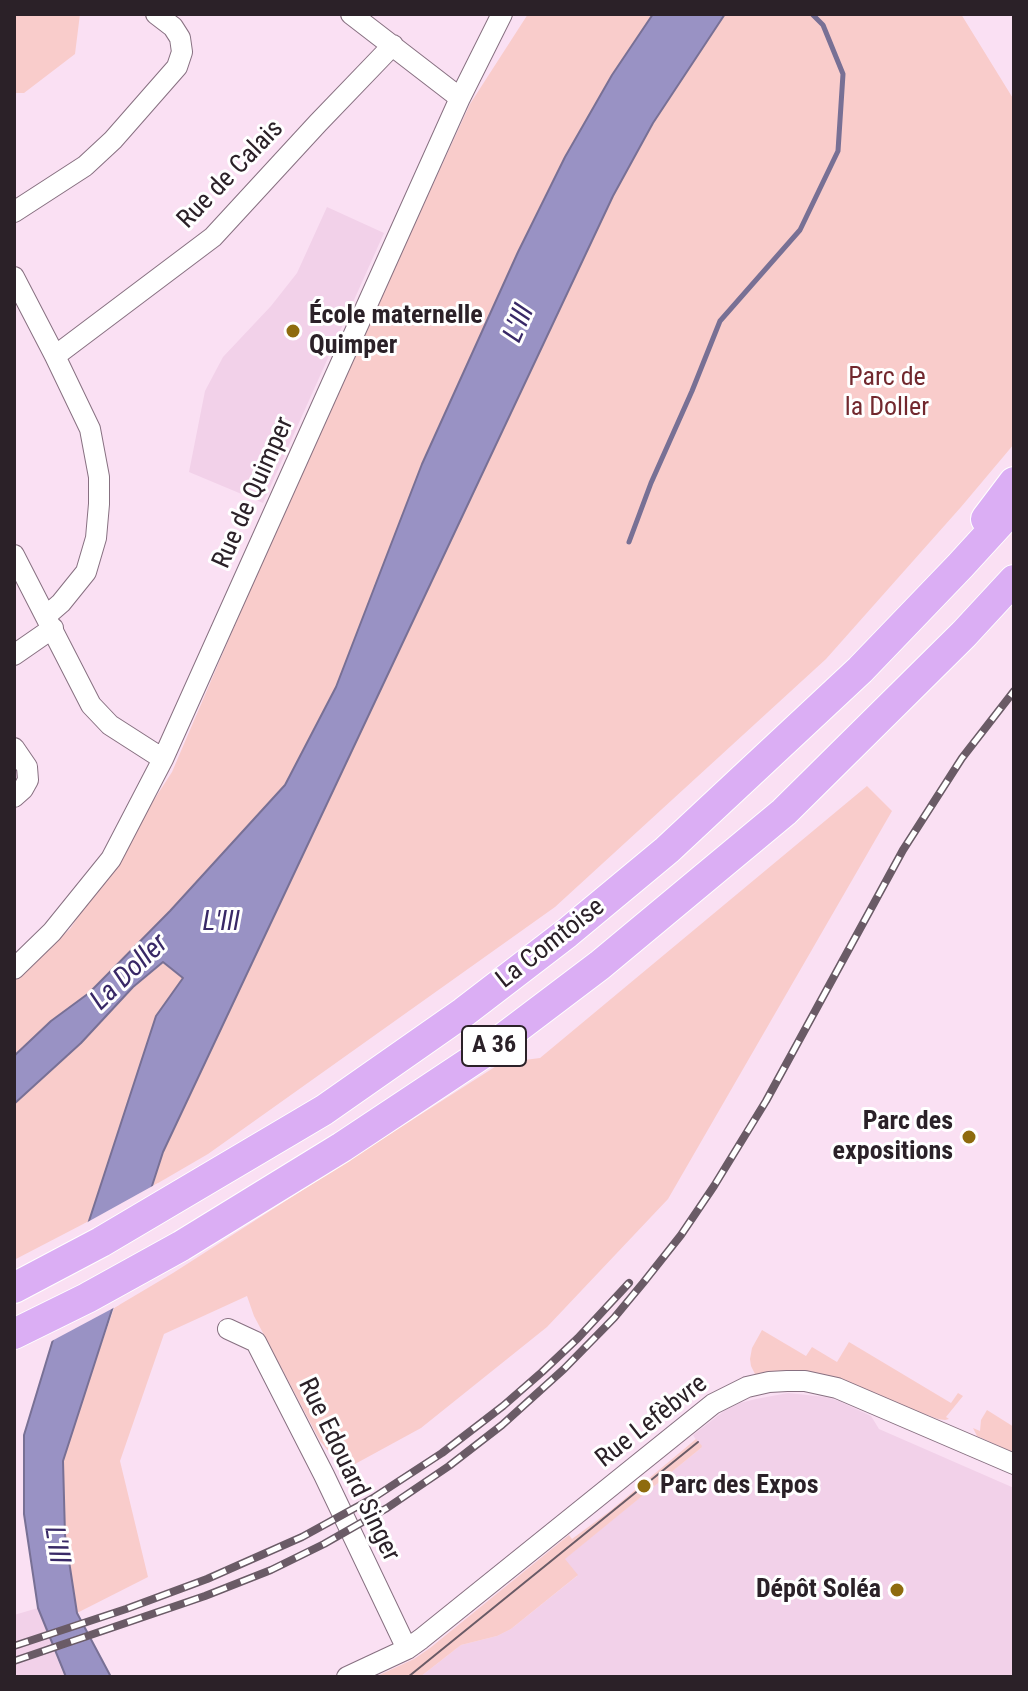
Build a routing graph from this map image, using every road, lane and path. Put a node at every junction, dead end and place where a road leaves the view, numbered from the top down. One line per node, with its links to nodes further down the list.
1 (156, 14): 6 (street)
2 (351, 14): 4 (street)
3 (502, 14): 5 (street, Rue de Quimper)
4 (393, 45): 5 (street); 8 (street, Rue de Calais)
5 (460, 98): 17 (street, Rue de Quimper)
6 (14, 212)
7 (14, 277): 8 (street)
8 (55, 356): 14 (street)
9 (1014, 482): 12 (highway)
10 (1014, 507): 12 (highway, La Comtoise / A 36)
11 (14, 555): 14 (street)
12 (960, 566): 20 (highway, La Comtoise / A 36)
13 (1014, 580): 22 (highway, La Comtoise / A 36)
14 (50, 622): 15 (street); 17 (street)
15 (14, 655)
16 (14, 748): 18 (street)
17 (163, 759): 19 (street, Rue de Quimper)
18 (14, 797)
19 (14, 969)
20 (19, 1285)
21 (228, 1329): 24 (street, Rue Edouard Singer)
22 (14, 1334)
23 (1014, 1464): 24 (street, Rue Lefèbvre)
24 (407, 1649): 25 (street, Rue Lefèbvre)
25 (347, 1677)

